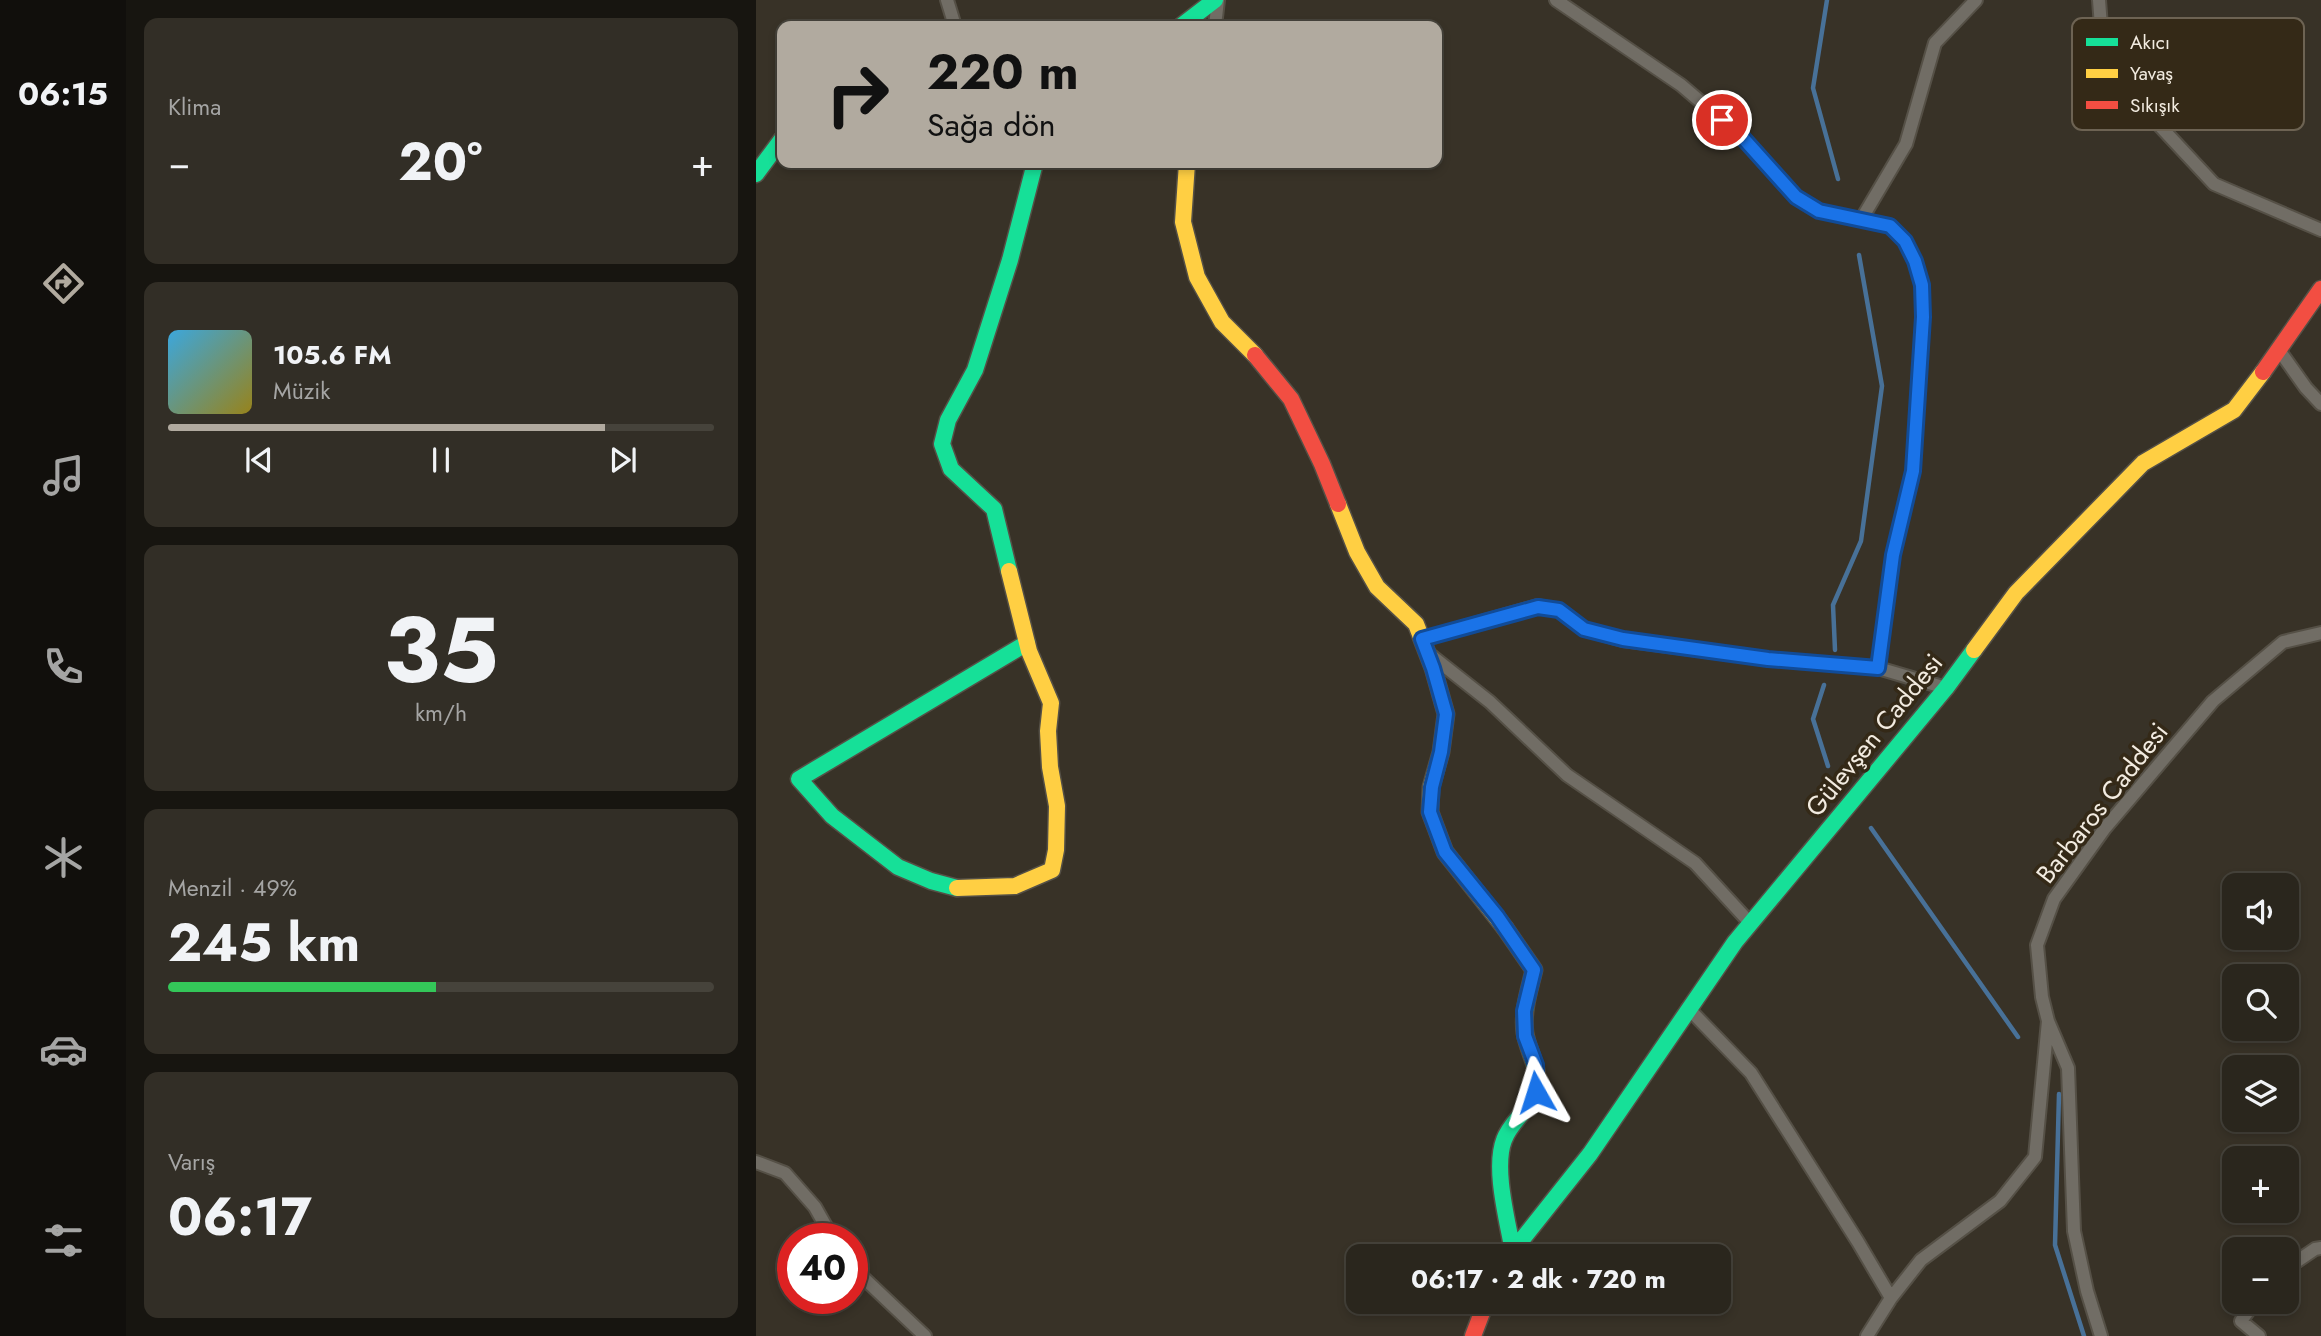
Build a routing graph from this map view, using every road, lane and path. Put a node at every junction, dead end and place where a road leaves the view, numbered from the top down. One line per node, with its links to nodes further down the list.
1 (947, 0): 7 (street)
2 (1217, 0): 8 (street); 9 (street)
3 (1556, 0): 15 (street)
4 (1976, 0): 15 (street)
5 (2099, 0): 6 (street)
6 (2100, 18)
7 (953, 21)
8 (1188, 21)
9 (1215, 21)
10 (2164, 130): 16 (street)
11 (777, 146): 14 (street)
12 (1034, 168): 21 (street)
13 (1187, 168): 22 (street)
14 (756, 174)
15 (1861, 220): 23 (street)
16 (2321, 230)
17 (2321, 289): 18 (street, Gülevşen Caddesi)
18 (2279, 350): 19 (street); 24 (street, Gülevşen Caddesi)
19 (2321, 404)
20 (2321, 633): 27 (street, Barbaros Caddesi)
21 (1027, 643): 21 (street)
22 (1425, 646): 23 (street); 25 (street); 30 (street)
23 (1878, 668): 24 (street)
24 (1946, 688): 25 (street, Gülevşen Caddesi)
25 (1751, 924): 26 (street, Gülevşen Caddesi)
26 (1688, 1007): 31 (street, Gülevşen Caddesi); 35 (street)
27 (2048, 1021): 35 (street, Barbaros Caddesi); 41 (street)
28 (756, 1161): 29 (street)
29 (824, 1223)
30 (1510, 1244)
31 (1519, 1244)
32 (2321, 1248): 33 (street)
33 (2299, 1259)
34 (868, 1282): 38 (street)
35 (1891, 1298): 40 (street, Barbaros Caddesi)
36 (1482, 1314): 39 (street)
37 (2246, 1314): 42 (street)
38 (925, 1336)
39 (1474, 1336)
40 (1867, 1336)
41 (2101, 1336)
42 (2259, 1336)

